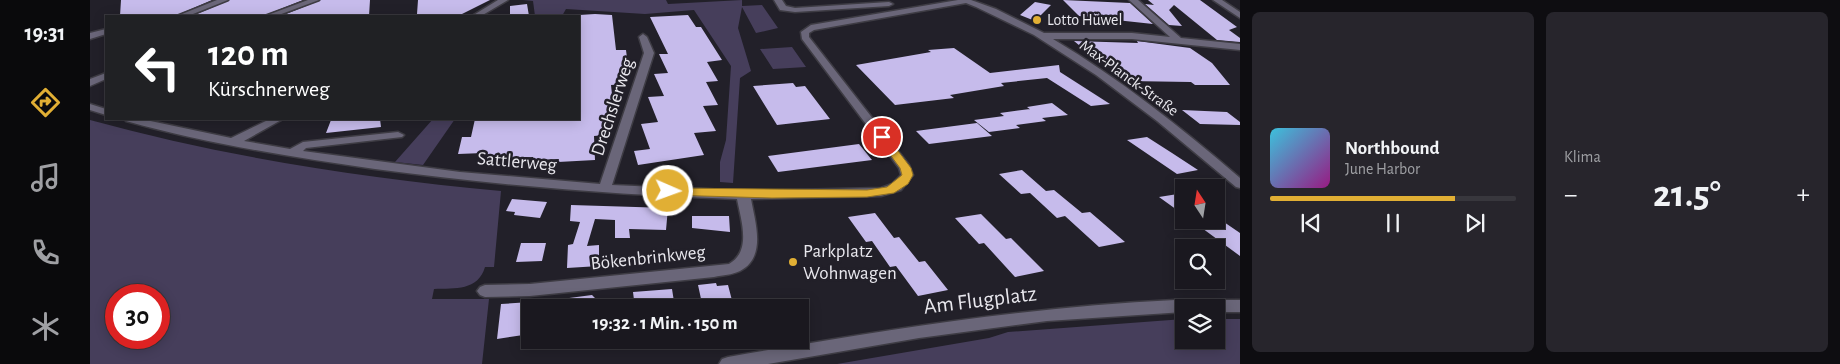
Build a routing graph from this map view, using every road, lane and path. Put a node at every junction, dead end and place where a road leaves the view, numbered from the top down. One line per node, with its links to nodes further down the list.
1 (224, 0): 13 (street)
2 (315, 0): 14 (street)
3 (504, 0): 9 (street)
4 (778, 0): 8 (street)
5 (1133, 0): 21 (street)
6 (1217, 0): 10 (street)
7 (970, 1): 19 (street, Max-Planck-Straße); 34 (street, Sattlerweg)
8 (889, 4)
9 (495, 6): 12 (street); 15 (street)
10 (1226, 6): 11 (street); 16 (street)
11 (1240, 7)
12 (502, 13)
13 (184, 15)
14 (272, 15)
15 (478, 15)
16 (1240, 16)
17 (105, 31): 18 (street)
18 (90, 36)
19 (1042, 36): 21 (street); 32 (street, Max-Planck-Straße)
20 (643, 37): 33 (street, Drechslerweg)
21 (1177, 40): 22 (street)
22 (1240, 47)
23 (105, 76): 24 (street)
24 (90, 83)
25 (90, 107): 26 (street)
26 (105, 112)
27 (135, 120): 30 (street, Sattlerweg)
28 (276, 120): 30 (street)
29 (398, 135): 31 (street)
30 (234, 142): 31 (street, Sattlerweg)
31 (292, 153): 33 (street, Sattlerweg)
32 (1240, 184)
33 (605, 188): 34 (street, Sattlerweg)
34 (743, 194): 35 (street, Bökenbrinkweg)
35 (485, 291)
36 (1240, 306): 37 (street, Am Flugplatz)
37 (728, 364)

